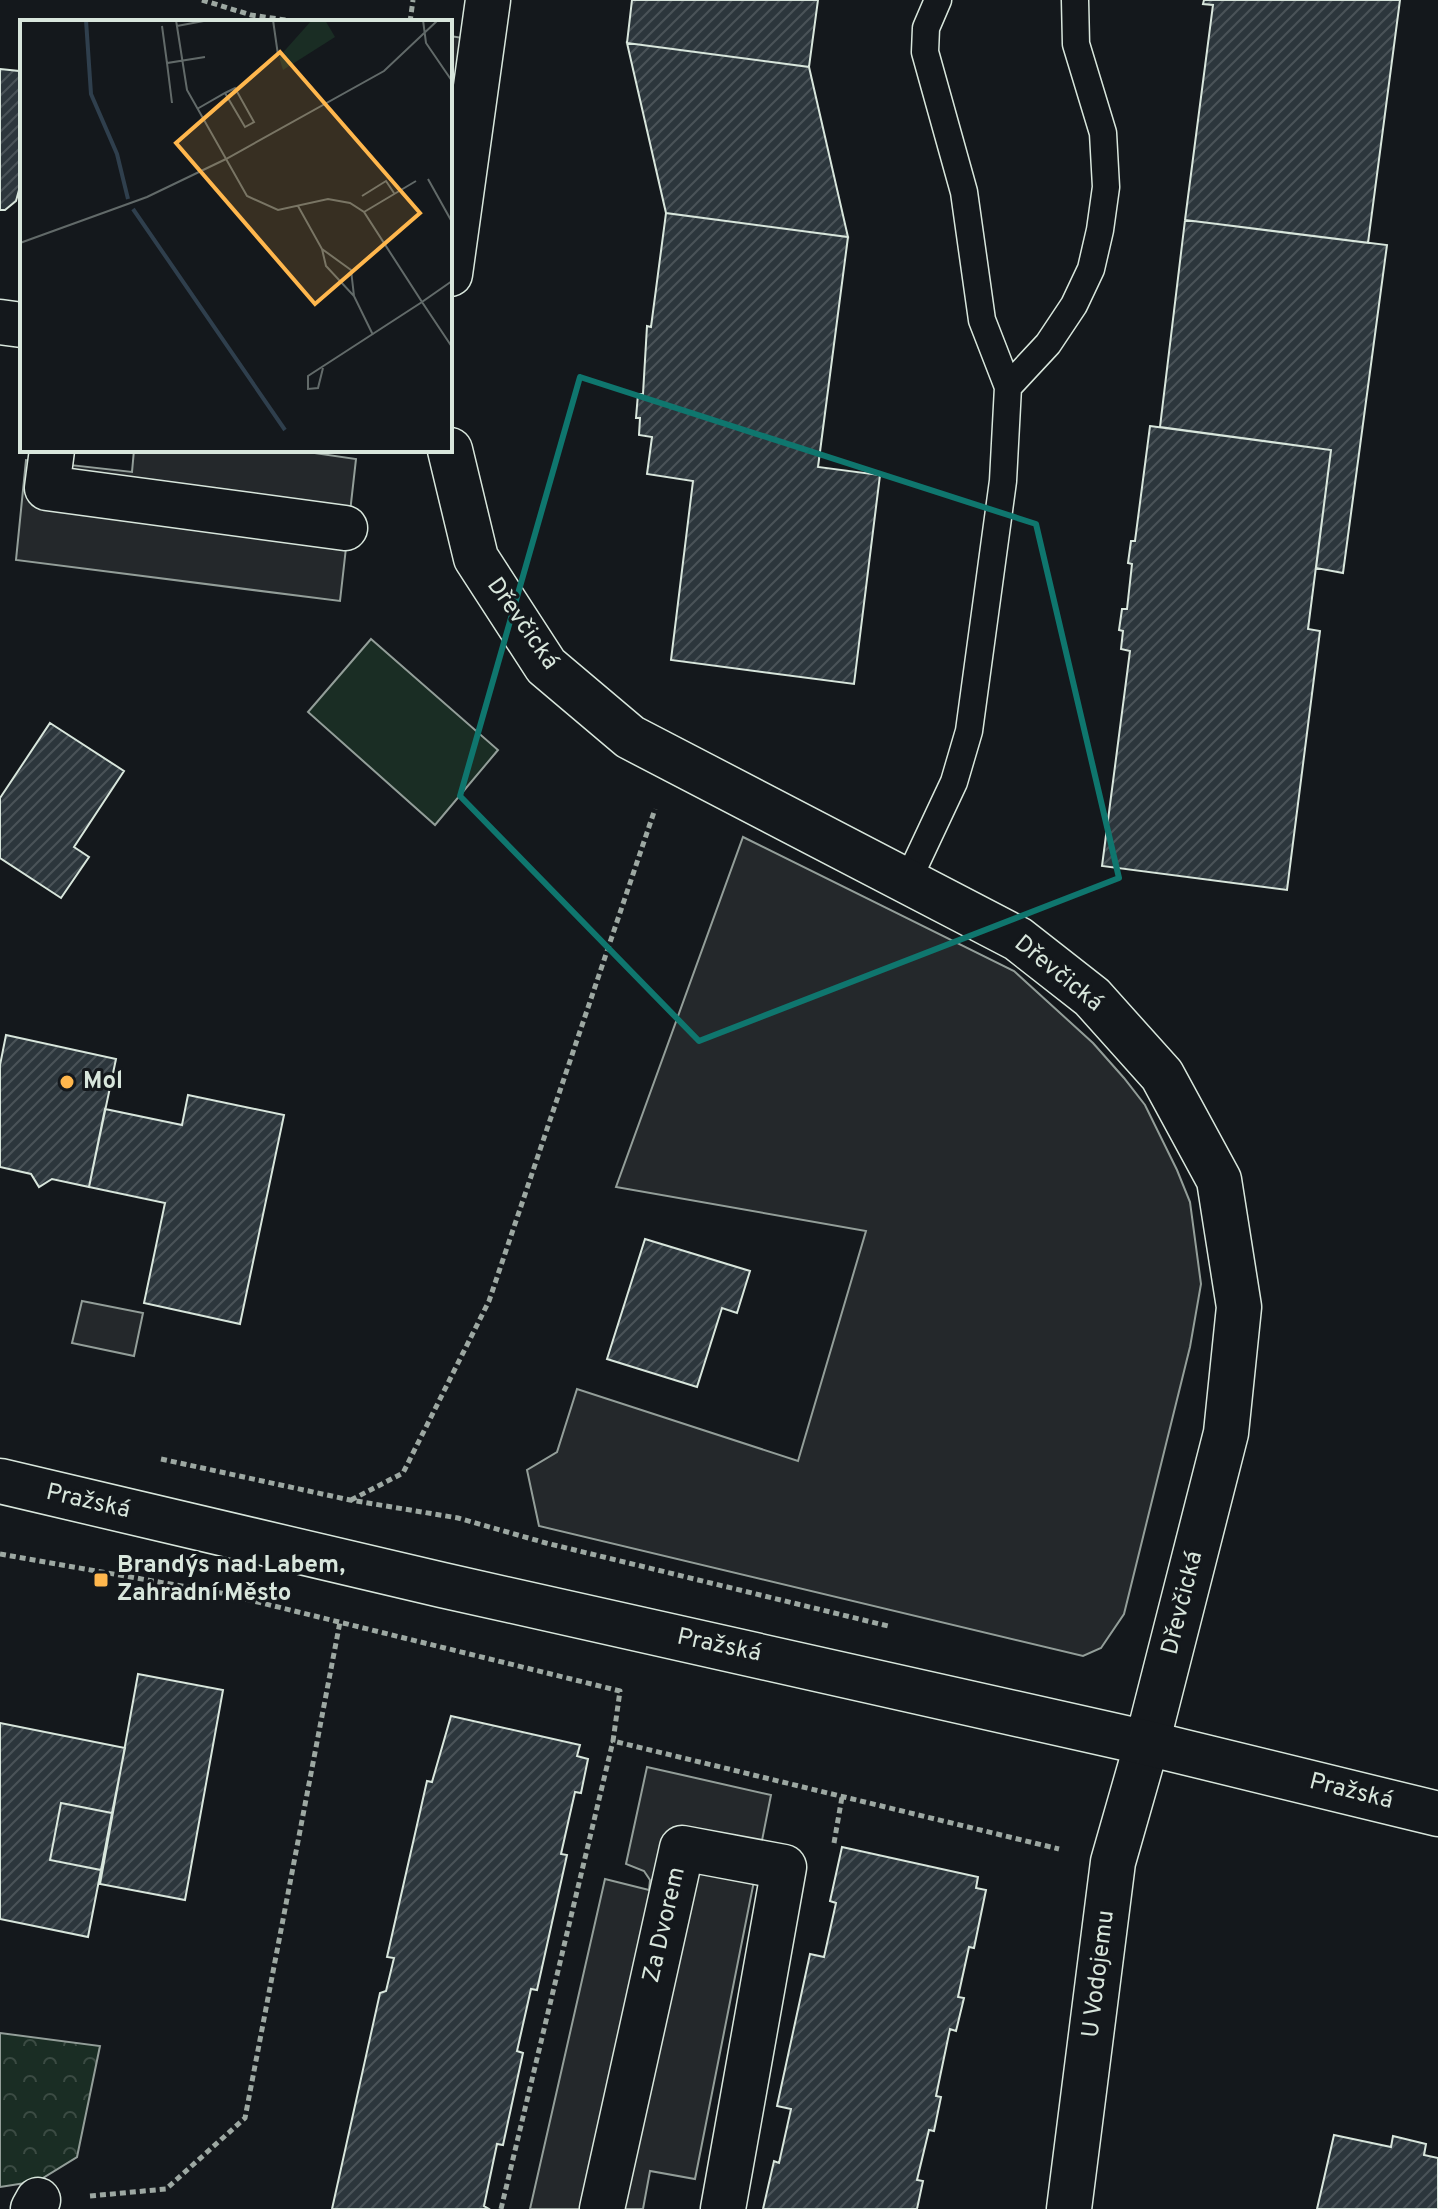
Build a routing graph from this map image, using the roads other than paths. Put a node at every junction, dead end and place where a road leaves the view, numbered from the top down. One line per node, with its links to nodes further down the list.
1 (488, 0): 4 (street)
2 (938, 0): 7 (lane)
3 (1075, 0): 7 (lane)
4 (452, 260)
5 (0, 322): 6 (street)
6 (20, 325)
7 (1008, 387): 11 (lane)
8 (52, 452): 10 (street)
9 (450, 452): 11 (street, Dřevčická)
10 (345, 528)
11 (908, 880): 13 (street, Dřevčická)
12 (0, 1481): 13 (street, Pražská)
13 (1147, 1743): 14 (street, Pražská); 17 (street, U Vodojemu)
14 (1438, 1814)
15 (602, 2209): 16 (street, Za Dvorem)
16 (723, 2209)
17 (1069, 2209)

